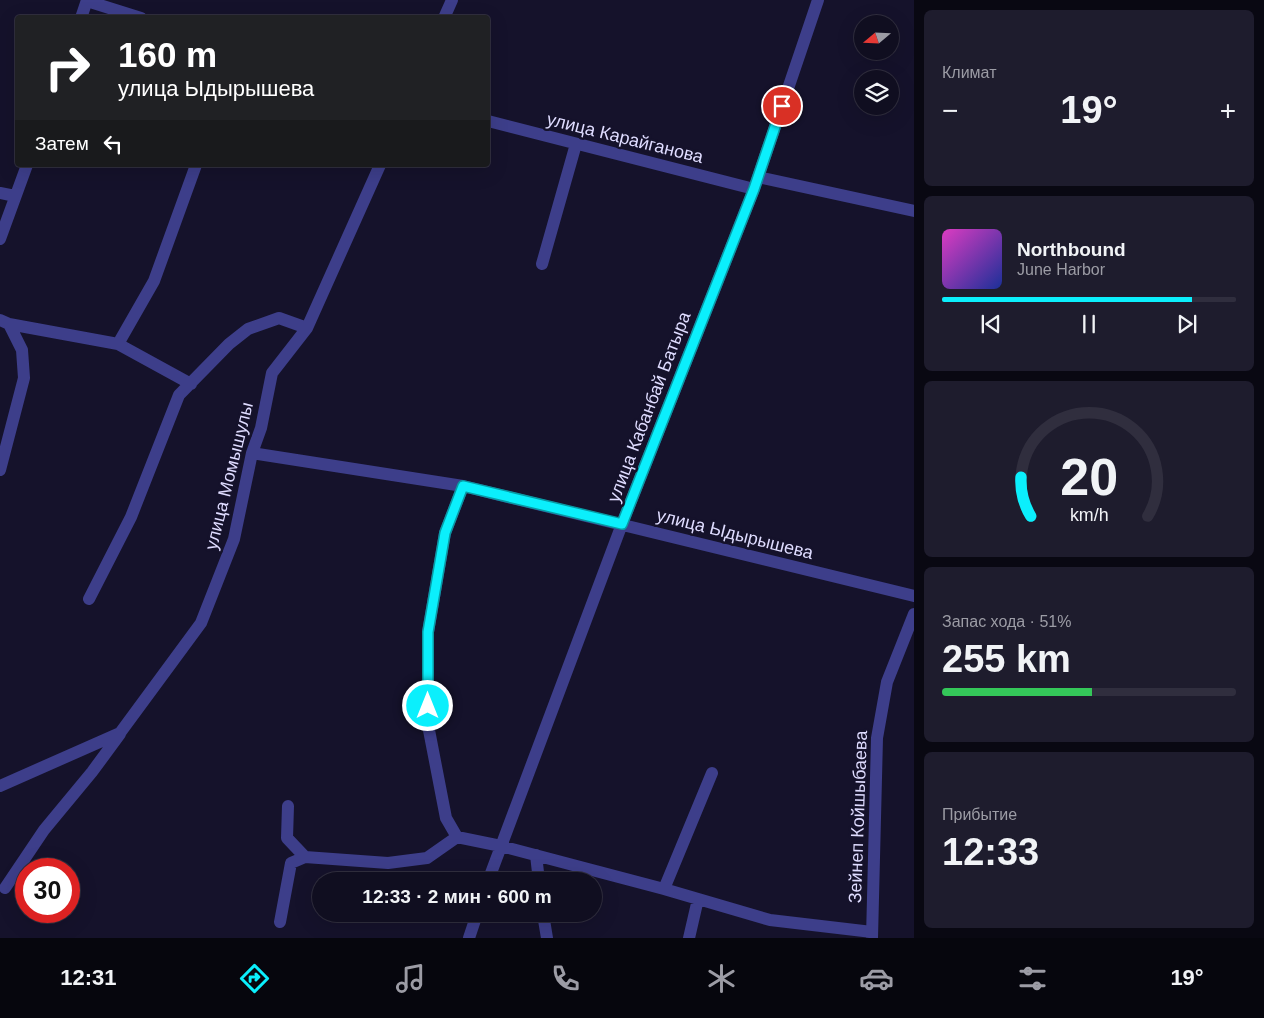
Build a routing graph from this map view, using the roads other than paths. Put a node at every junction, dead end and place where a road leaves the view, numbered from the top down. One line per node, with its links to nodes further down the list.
1 (87, 0): 4 (street); 5 (street)
2 (452, 0): 6 (street)
3 (818, 0): 12 (street, улица Кабанбай Батыра)
4 (82, 15)
5 (131, 15)
6 (445, 15)
7 (490, 122): 8 (street, улица Карайганова)
8 (576, 144): 12 (street, улица Карайганова); 17 (street)
9 (26, 167): 14 (street)
10 (195, 167): 20 (street)
11 (379, 167): 19 (street, улица Момышулы)
12 (756, 183): 15 (street, улица Карайганова); 25 (street, улица Кабанбай Батыра)
13 (0, 193): 14 (street)
14 (15, 196): 16 (street)
15 (914, 211)
16 (0, 239)
17 (542, 264)
18 (4, 322): 20 (street); 23 (street)
19 (307, 328): 21 (street); 22 (street, улица Момышулы)
20 (118, 344): 21 (street)
21 (191, 384): 27 (street)
22 (252, 453): 24 (street, улица Ыдырышева); 29 (street, улица Момышулы)
23 (0, 470)
24 (463, 486): 25 (street, улица Ыдырышева); 33 (street)
25 (622, 524): 26 (street, улица Ыдырышева); 34 (street, улица Кабанбай Батыра)
26 (914, 596)
27 (89, 599)
28 (914, 614): 45 (street, Зейнеп Койшыбаева)
29 (120, 734): 31 (street); 39 (street, улица Момышулы)
30 (712, 774): 40 (street)
31 (0, 786)
32 (288, 806): 36 (street)
33 (457, 837): 34 (street); 36 (street)
34 (501, 846): 35 (street); 37 (street, улица Кабанбай Батыра)
35 (536, 855): 38 (street); 40 (street)
36 (305, 857): 42 (street)
37 (491, 872)
38 (538, 872)
39 (5, 888)
40 (664, 889): 41 (street)
41 (698, 899): 45 (street); 48 (street)
42 (280, 922)
43 (474, 922): 46 (street)
44 (544, 922): 47 (street)
45 (872, 935)
46 (469, 938)
47 (547, 938)
48 (689, 938)

